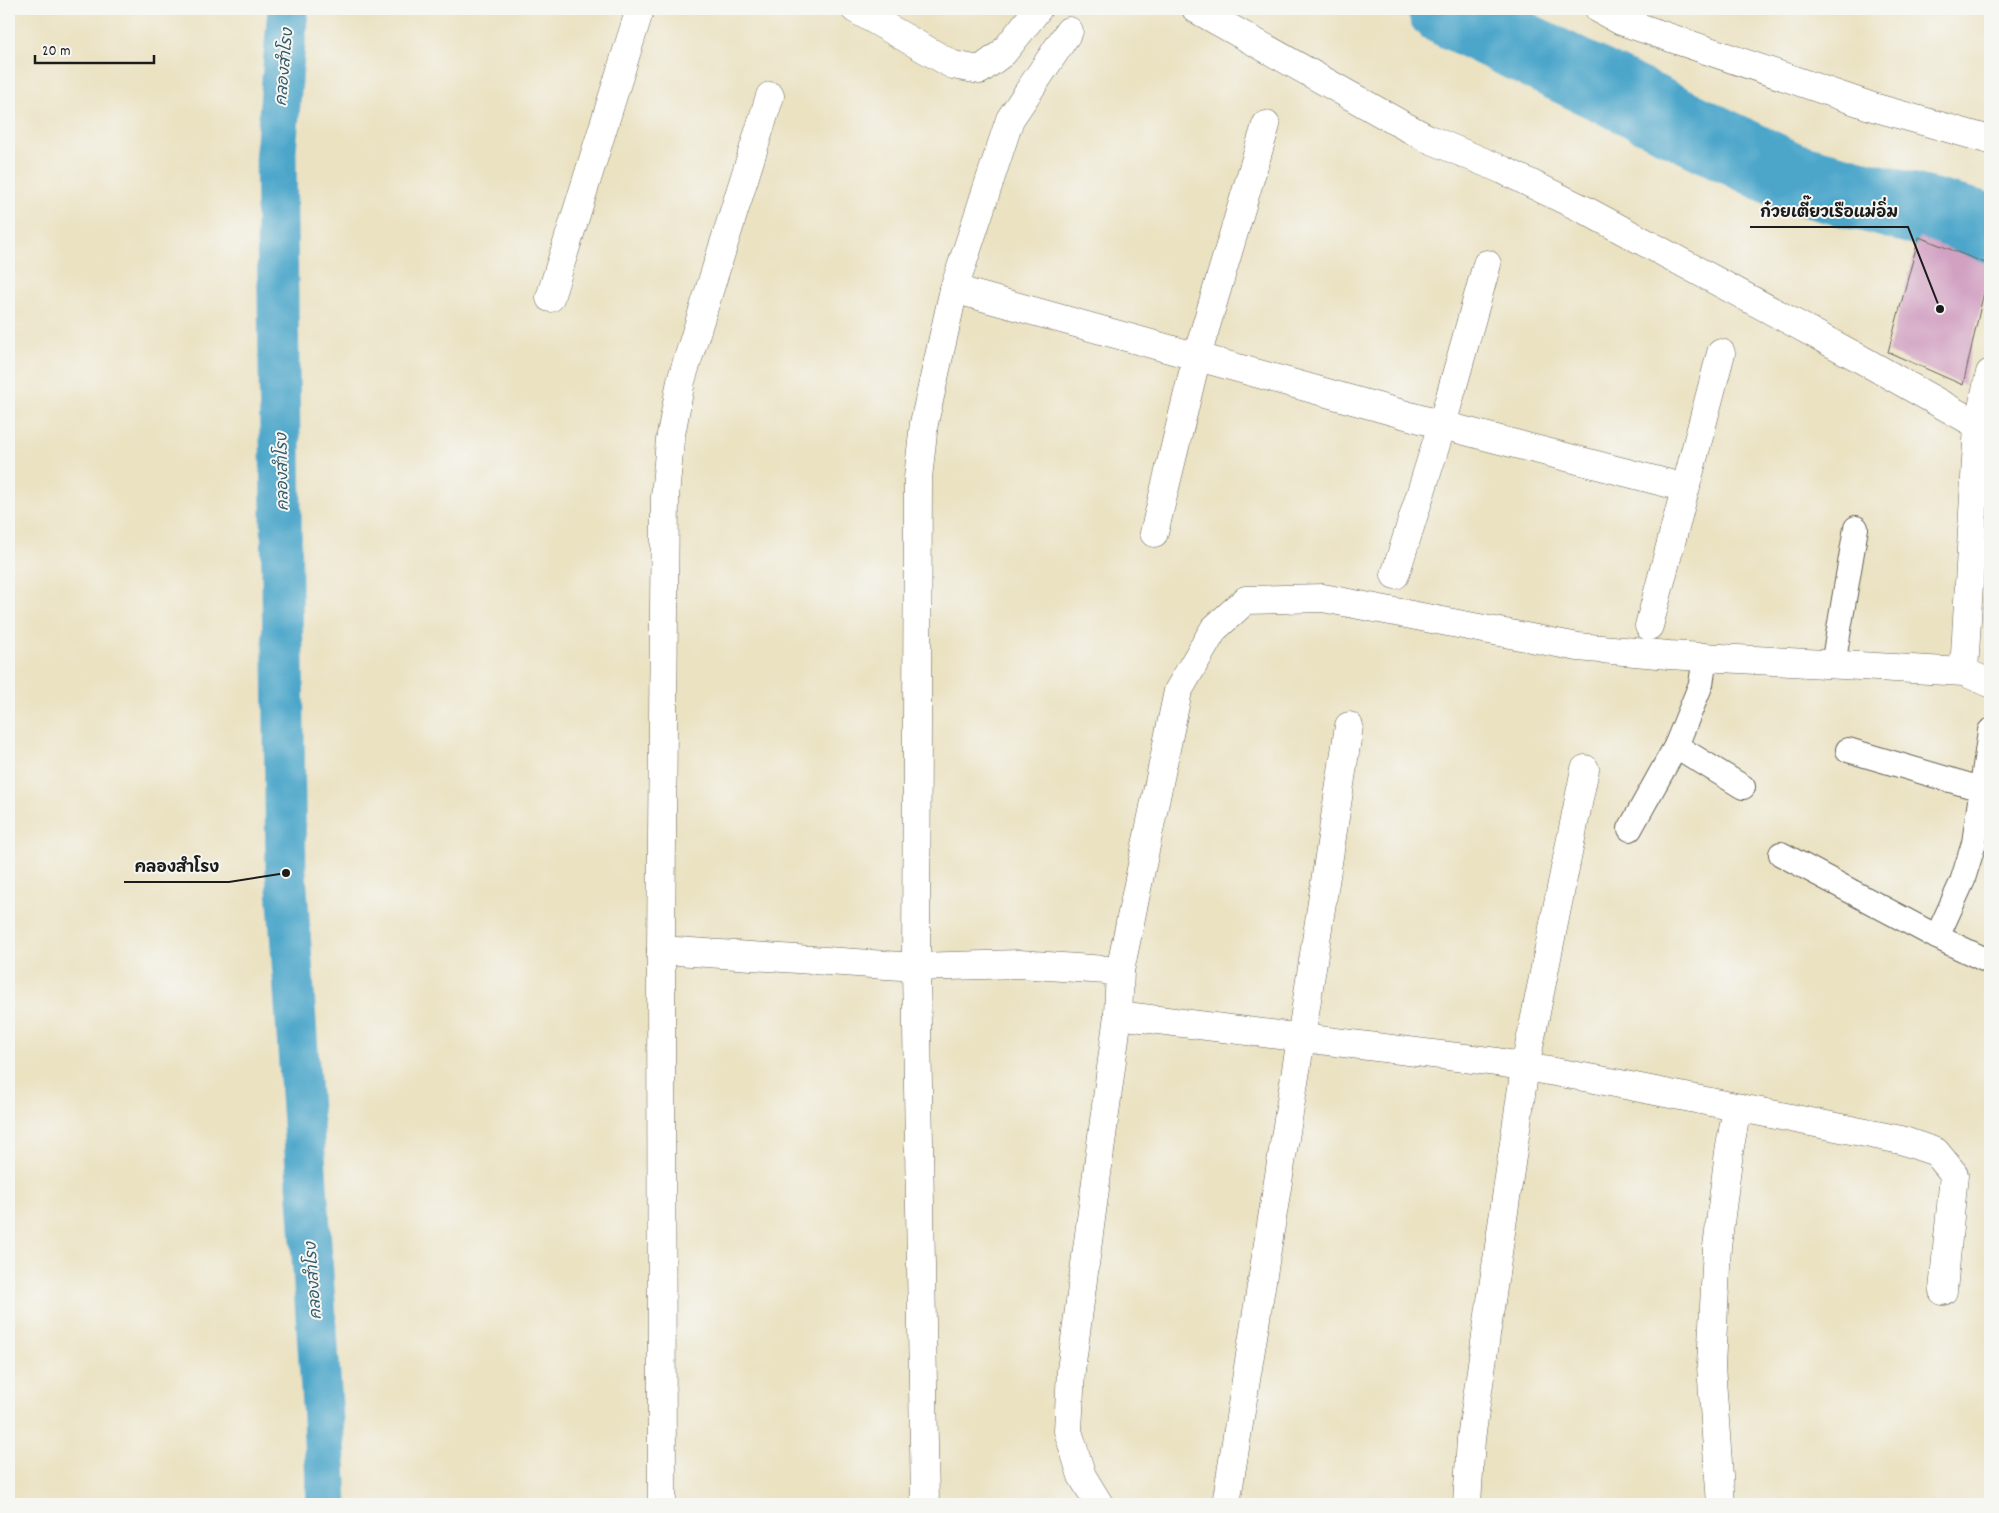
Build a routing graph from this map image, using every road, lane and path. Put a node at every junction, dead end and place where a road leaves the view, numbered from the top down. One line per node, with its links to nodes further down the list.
1 (640, 9): 13 (street)
2 (855, 9): 6 (street)
3 (1038, 9): 6 (street)
4 (1196, 9): 18 (street)
5 (1599, 9): 10 (street)
6 (882, 16)
7 (1069, 31): 12 (street)
8 (770, 96): 39 (street)
9 (1266, 125): 15 (street)
10 (1990, 140)
11 (1487, 264): 17 (street)
12 (954, 289): 15 (street); 41 (street)
13 (550, 298)
14 (1721, 352): 20 (street)
15 (1198, 356): 17 (street); 22 (street)
16 (1990, 373): 18 (street)
17 (1442, 425): 20 (street); 23 (street)
18 (1978, 425): 19 (street)
19 (1983, 472): 27 (street)
20 (1686, 488): 24 (street)
21 (1856, 528): 26 (lane)
22 (1154, 533)
23 (1395, 574)
24 (1649, 626)
25 (1705, 657): 26 (street); 31 (lane); 42 (street)
26 (1833, 665): 27 (street)
27 (1964, 672): 28 (street)
28 (1990, 683)
29 (1349, 726): 44 (street)
30 (1990, 732): 35 (lane)
31 (1676, 746): 34 (lane); 36 (lane)
32 (1848, 750): 35 (lane)
33 (1585, 769): 45 (street)
34 (1743, 787)
35 (1981, 789): 38 (lane)
36 (1630, 829)
37 (1782, 854): 38 (lane)
38 (1937, 937): 40 (lane)
39 (661, 950): 41 (street); 48 (street)
40 (1990, 962)
41 (916, 967): 42 (street); 49 (street)
42 (1120, 972): 43 (street)
43 (1118, 1015): 44 (street); 50 (street)
44 (1302, 1039): 45 (street); 51 (street)
45 (1526, 1067): 46 (street); 52 (street)
46 (1737, 1108): 47 (street); 53 (street)
47 (1943, 1291)
48 (662, 1504)
49 (925, 1504)
50 (1099, 1504)
51 (1226, 1504)
52 (1468, 1504)
53 (1721, 1504)

